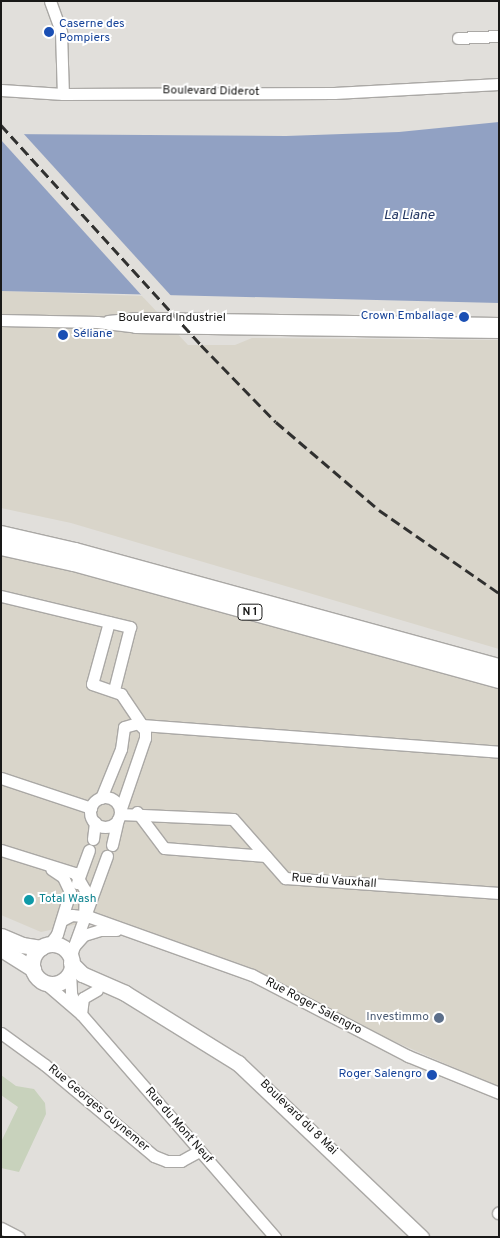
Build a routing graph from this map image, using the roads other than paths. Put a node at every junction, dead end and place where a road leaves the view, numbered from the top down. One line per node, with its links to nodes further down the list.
1 (50, 1): 6 (street)
2 (499, 36): 3 (street)
3 (458, 38)
4 (499, 84): 6 (street, Boulevard Diderot)
5 (1, 90): 6 (street, Boulevard Diderot)
6 (63, 94)
7 (1, 320): 8 (street)
8 (97, 322): 9 (street, Boulevard Industriel); 10 (street, Boulevard Industriel)
9 (499, 322)
10 (499, 332)
11 (1, 534): 15 (highway, N 1)
12 (1, 547): 16 (highway, N 1)
13 (1, 596): 14 (street)
14 (109, 622): 17 (street); 17 (street)
15 (499, 666)
16 (499, 680)
17 (114, 690): 18 (street)
18 (142, 725): 19 (street); 21 (street); 24 (street)
19 (499, 752)
20 (1, 778): 22 (street)
21 (101, 798): 22 (street); 24 (street)
22 (91, 808): 25 (street)
23 (137, 812): 24 (street, Rue du Vauxhall); 31 (street, Rue du Vauxhall); 31 (street)
24 (119, 815): 25 (street); 27 (street)
25 (95, 822): 26 (street)
26 (93, 839)
27 (112, 845)
28 (1, 850): 32 (street)
29 (89, 850): 33 (street)
30 (107, 856): 36 (street)
31 (266, 856): 34 (street, Rue du Vauxhall)
32 (36, 862): 33 (street); 35 (street)
33 (79, 877): 35 (street); 36 (street)
34 (499, 893)
35 (67, 905): 37 (street)
36 (84, 916): 37 (street); 38 (street, Rue Roger Salengro); 43 (street)
37 (62, 920): 40 (street)
38 (124, 932): 43 (street, Rue Roger Salengro); 48 (street, Rue Roger Salengro)
39 (1, 936): 40 (main road)
40 (45, 947): 42 (main road); 43 (main road)
41 (1, 949): 42 (main road)
42 (33, 968): 43 (main road)
43 (66, 969): 44 (main road, Boulevard du 8 Mai); 45 (street, Rue du Mont Neuf); 45 (street, Rue du Mont Neuf); 46 (main road, Boulevard du 8 Mai)
44 (97, 990): 45 (street); 46 (main road, Boulevard du 8 Mai)
45 (81, 1014): 49 (street, Rue du Mont Neuf)
46 (162, 1015): 53 (main road, Boulevard du 8 Mai)
47 (1, 1034): 49 (street, Rue Georges Guynemer)
48 (499, 1093)
49 (199, 1151): 52 (street, Rue du Mont Neuf)
50 (1, 1228): 51 (street)
51 (19, 1237)
52 (275, 1237)
53 (421, 1237)

